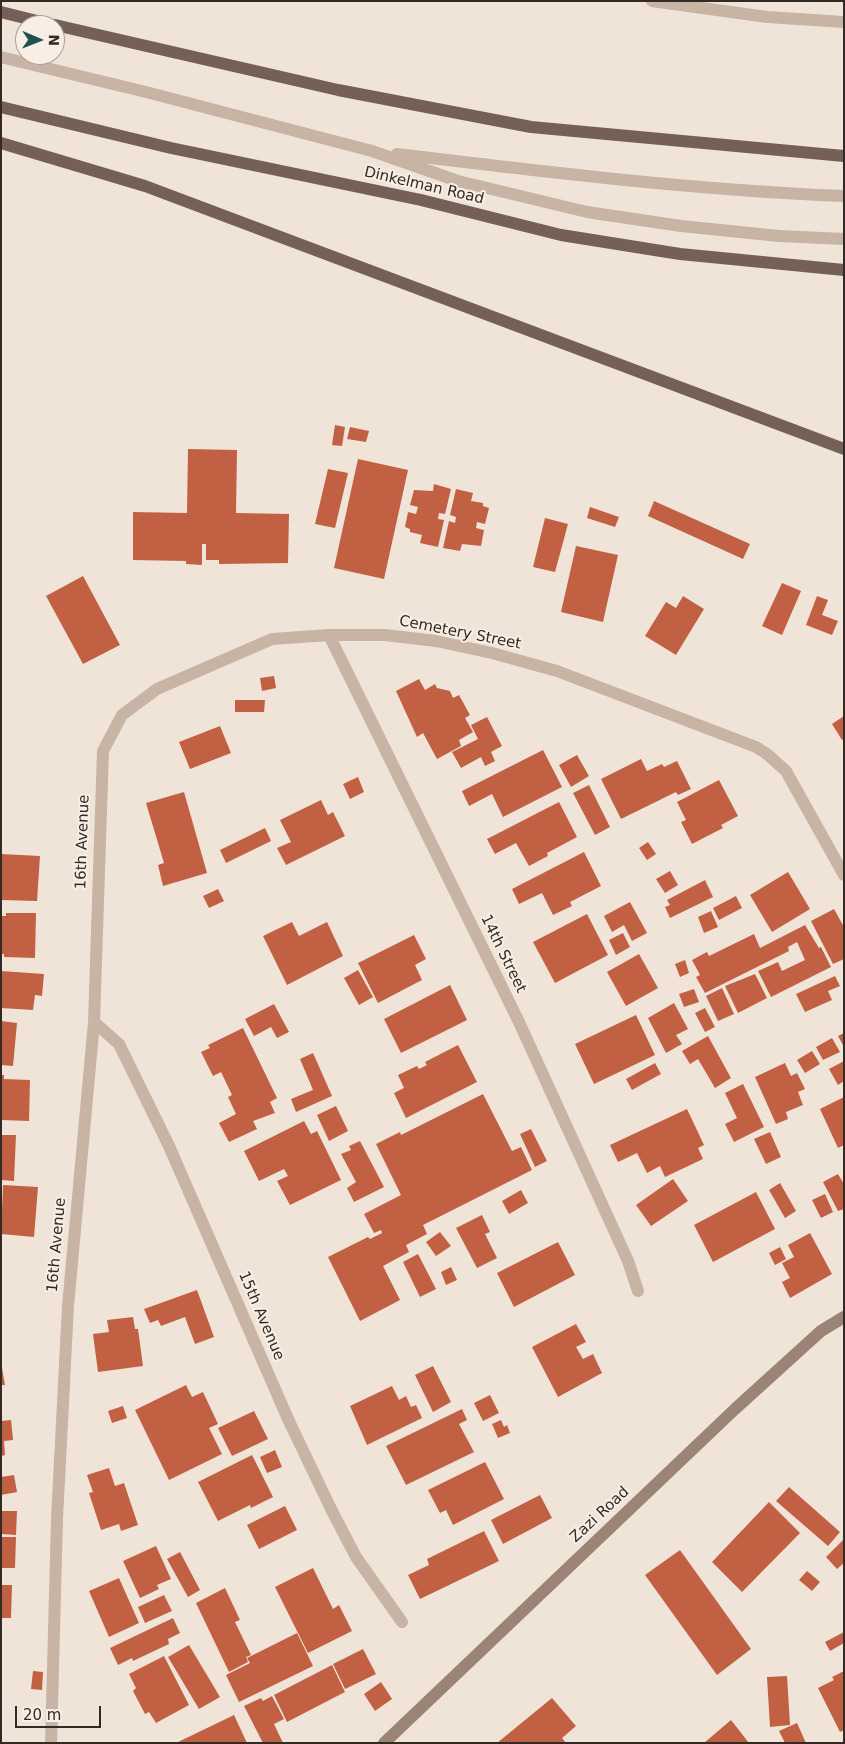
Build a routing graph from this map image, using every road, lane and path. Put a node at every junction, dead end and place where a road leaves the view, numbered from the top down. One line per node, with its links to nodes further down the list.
1 (652, 1): 4 (street)
2 (1, 12): 3 (main road)
3 (15, 15)
4 (844, 22)
5 (65, 28): 10 (main road)
6 (1, 57): 9 (street)
7 (1, 107): 13 (main road, Dinkelman Road)
8 (1, 143): 14 (main road)
9 (372, 151): 11 (street); 12 (street)
10 (844, 156)
11 (844, 196)
12 (844, 240)
13 (844, 270)
14 (844, 448)
15 (329, 635): 16 (street, Cemetery Street); 17 (street, Cemetery Street); 19 (street, 14th Street)
16 (103, 751): 18 (street, 16th Avenue)
17 (844, 875)
18 (94, 1022): 21 (street, 15th Avenue); 22 (street, 16th Avenue)
19 (638, 1291)
20 (844, 1317): 23 (street, Zazi Road)
21 (402, 1622)
22 (51, 1743)
23 (384, 1743)

